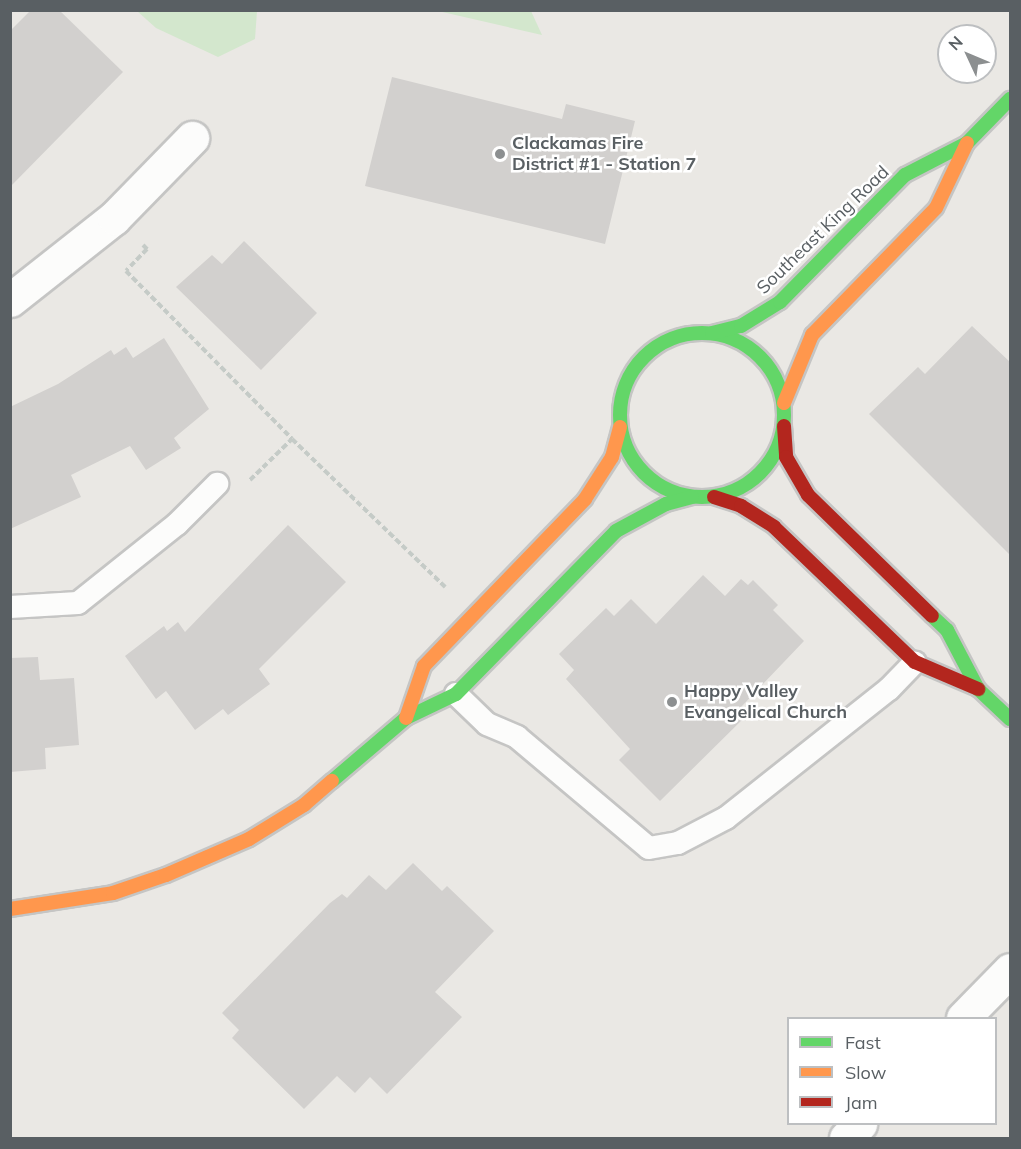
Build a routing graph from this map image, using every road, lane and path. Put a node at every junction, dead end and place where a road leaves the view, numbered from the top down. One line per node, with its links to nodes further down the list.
1 (1011, 99): 3 (main road, Southeast King Road)
2 (192, 138): 4 (street)
3 (968, 143): 6 (main road, Southeast King Road); 7 (main road)
4 (114, 218): 5 (street); 10 (path)
5 (10, 300)
6 (712, 333): 7 (main road); 9 (main road)
7 (784, 403): 8 (main road)
8 (784, 424): 13 (main road); 17 (main road)
9 (620, 427): 12 (main road); 15 (main road)
10 (292, 439): 11 (path); 15 (path)
11 (217, 484): 14 (lane)
12 (692, 497): 13 (main road); 18 (main road)
13 (714, 497): 16 (main road)
14 (10, 608)
15 (473, 614): 19 (main road)
16 (915, 662): 17 (main road); 18 (lane)
17 (978, 689): 20 (main road)
18 (456, 694): 19 (main road)
19 (406, 718): 21 (main road)
20 (1011, 719)
21 (10, 909)
22 (1011, 970): 23 (street)
23 (964, 1017)
24 (859, 1125): 25 (street)
25 (846, 1138)

